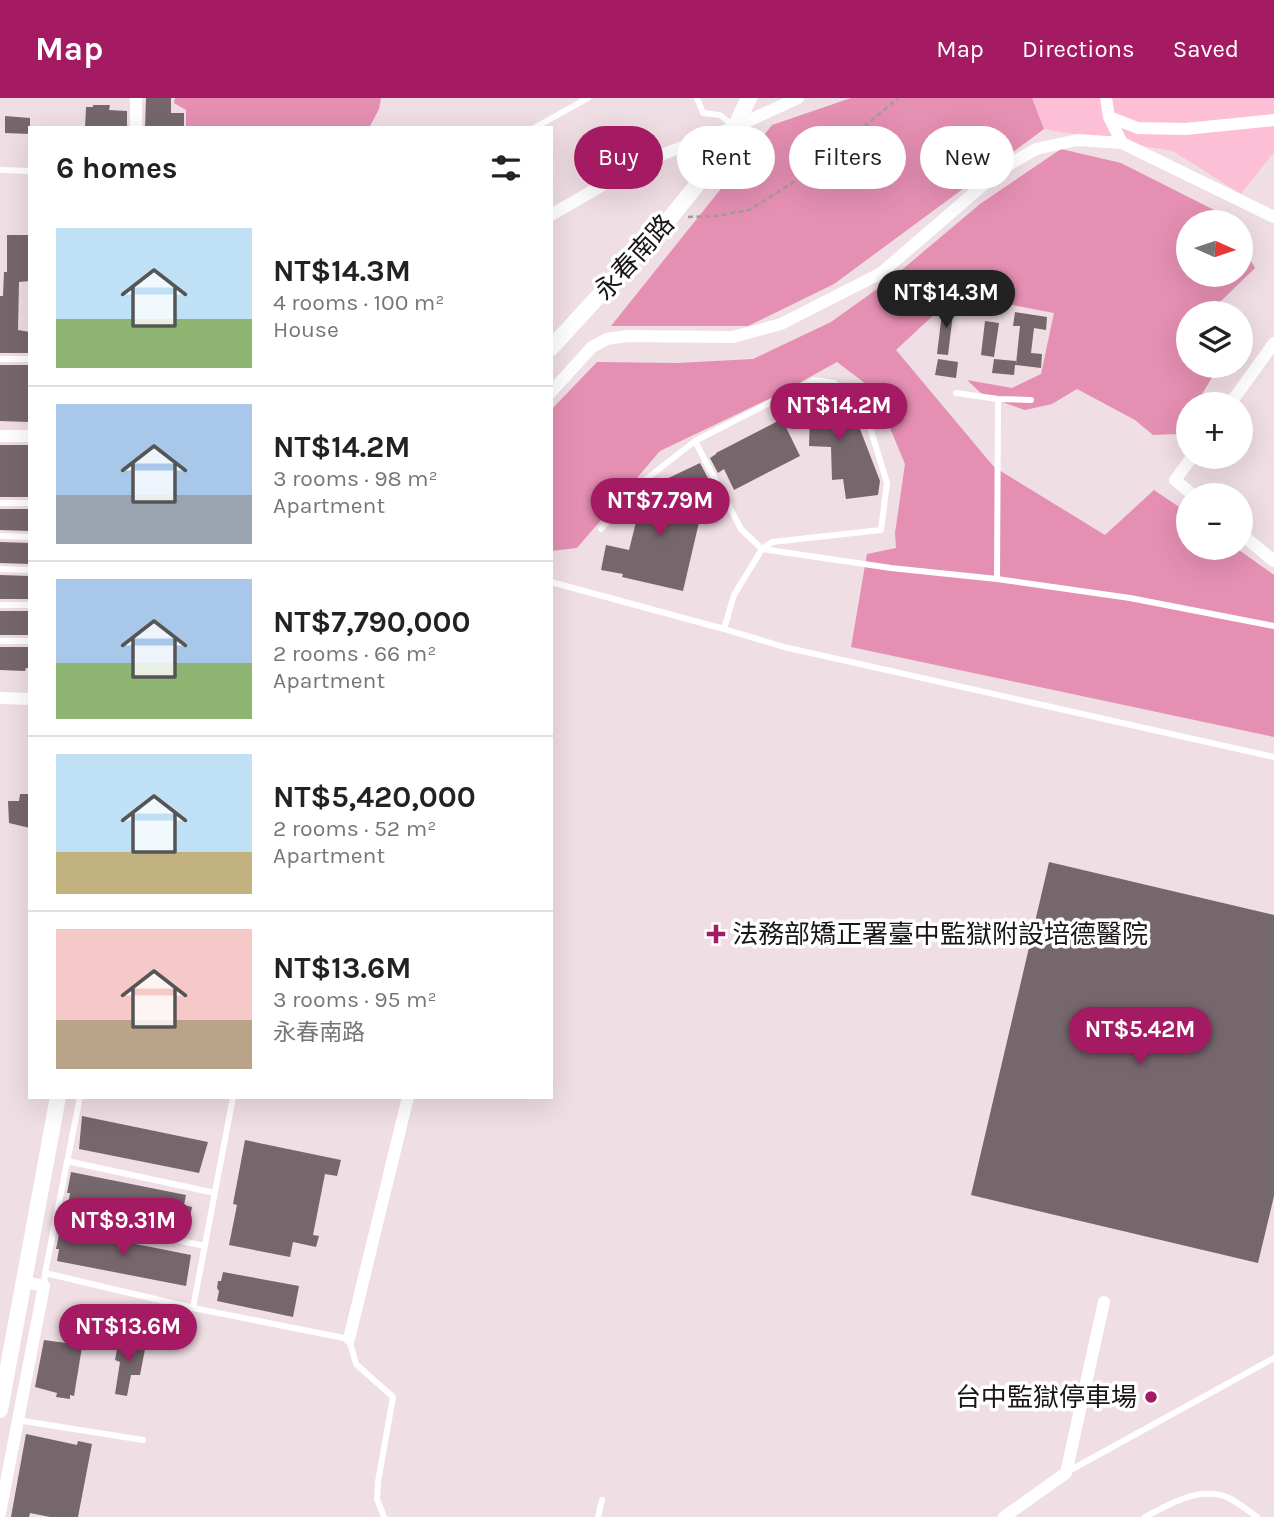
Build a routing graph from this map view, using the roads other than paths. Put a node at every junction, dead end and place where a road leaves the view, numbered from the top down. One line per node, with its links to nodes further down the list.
1 (136, 98): 10 (street)
2 (588, 98): 11 (lane)
3 (697, 98): 12 (lane)
4 (739, 98): 13 (street, 永春南路)
5 (749, 98): 14 (street, 永春南路)
6 (798, 98): 15 (street)
7 (1106, 98): 8 (street)
8 (1109, 117): 9 (street); 16 (street)
9 (1274, 120)
10 (136, 126)
11 (538, 126)
12 (734, 126)
13 (735, 126)
14 (735, 126)
15 (737, 126)
16 (1122, 142): 22 (street); 27 (street)
17 (677, 149): 21 (street)
18 (0, 170): 19 (lane)
19 (28, 171)
20 (694, 189): 24 (street, 永春南路)
21 (553, 214)
22 (1273, 215)
23 (1274, 343): 28 (street)
24 (553, 346)
25 (0, 359): 26 (lane)
26 (28, 359)
27 (553, 390)
28 (1239, 392)
29 (956, 393): 30 (lane)
30 (998, 399): 31 (lane); 47 (lane)
31 (1031, 400)
32 (0, 436): 33 (street)
33 (28, 436)
34 (695, 441): 39 (lane); 43 (lane); 43 (lane)
35 (1183, 469): 36 (street)
36 (1179, 483)
37 (0, 503): 38 (lane)
38 (28, 503)
39 (601, 529)
40 (0, 536): 41 (lane)
41 (28, 537)
42 (1253, 544): 44 (street)
43 (762, 550): 47 (lane); 52 (lane)
44 (1274, 561)
45 (0, 569): 46 (lane)
46 (28, 569)
47 (996, 579): 51 (lane)
48 (553, 583): 52 (lane)
49 (0, 605): 50 (lane)
50 (28, 605)
51 (1274, 626)
52 (724, 629): 57 (lane)
53 (0, 641): 54 (lane)
54 (28, 641)
55 (0, 698): 56 (street)
56 (28, 699)
57 (1274, 757)
58 (58, 1099): 67 (street)
59 (80, 1099): 62 (lane)
60 (233, 1099): 63 (lane)
61 (408, 1099): 70 (street)
62 (67, 1161): 63 (lane); 64 (lane)
63 (215, 1194): 65 (lane)
64 (56, 1215): 65 (lane); 66 (lane)
65 (205, 1246): 69 (lane)
66 (45, 1279): 67 (street); 69 (lane); 73 (street)
67 (24, 1282): 72 (street)
68 (1104, 1302): 75 (street)
69 (193, 1308): 70 (lane)
70 (349, 1339): 78 (lane)
71 (1274, 1359): 75 (lane)
72 (0, 1410)
73 (17, 1420): 74 (lane); 77 (street)
74 (143, 1440)
75 (1066, 1473): 80 (street)
76 (602, 1500): 79 (lane)
77 (0, 1513)
78 (384, 1517)
79 (598, 1517)
80 (1004, 1517)
81 (1145, 1517): 82 (lane)
82 (1257, 1517)

